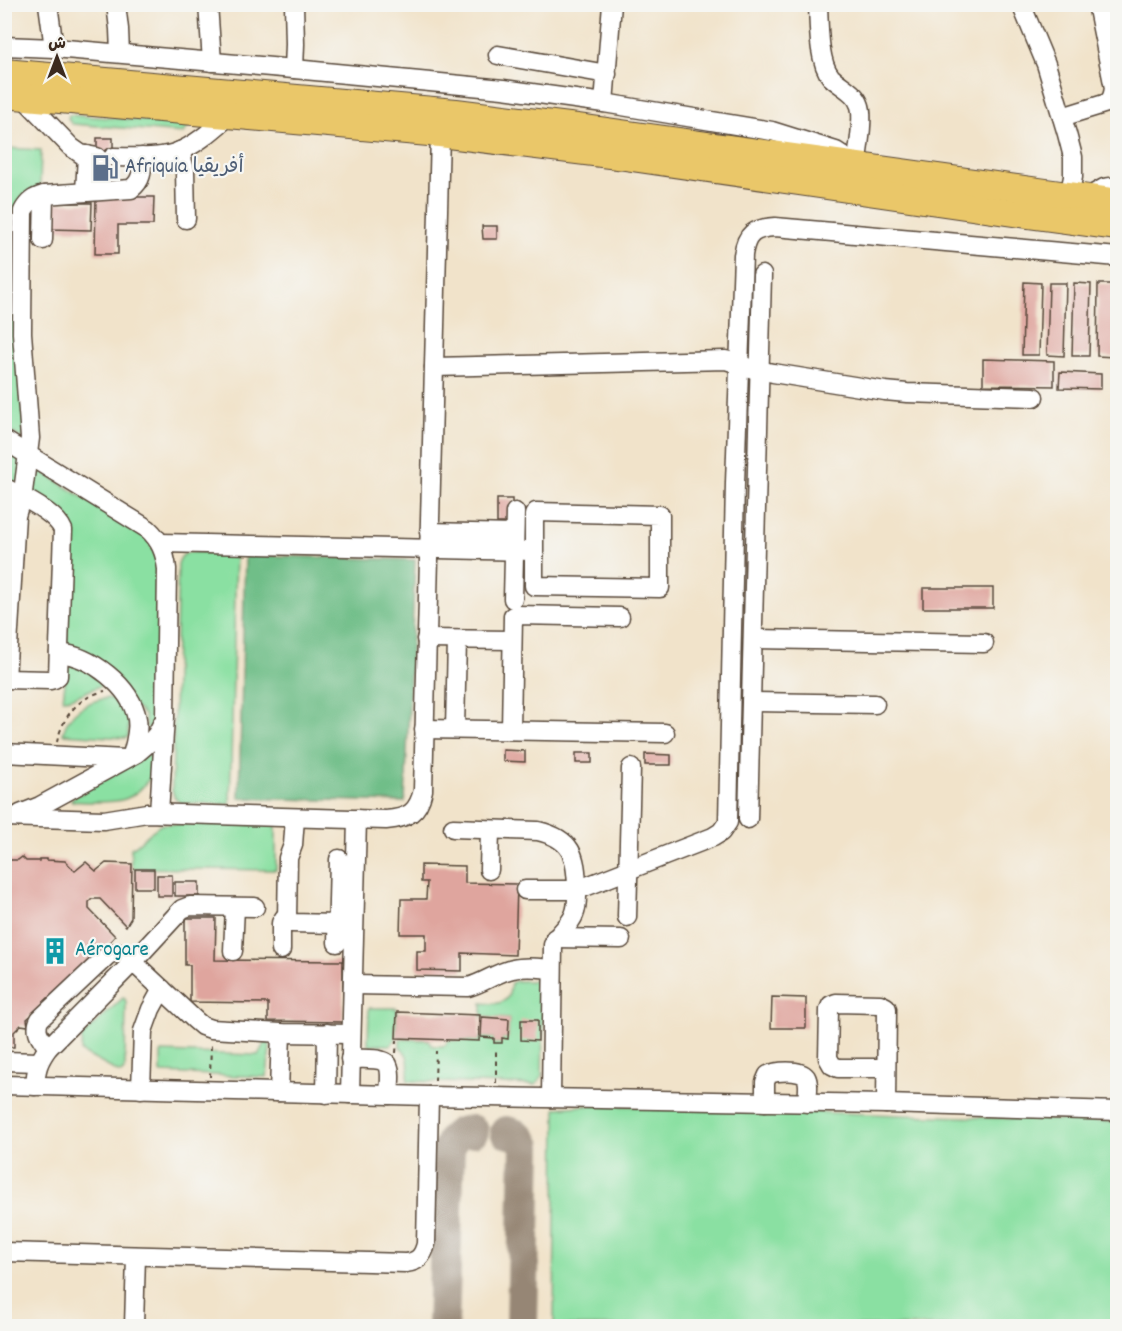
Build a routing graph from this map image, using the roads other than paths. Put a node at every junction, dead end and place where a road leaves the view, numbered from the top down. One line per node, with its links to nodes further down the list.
1 (48, 4): 10 (street)
2 (116, 4): 11 (street)
3 (208, 4): 13 (street)
4 (294, 4): 14 (street)
5 (612, 4): 16 (street)
6 (818, 4): 25 (street)
7 (1021, 4): 20 (street)
8 (1097, 4): 20 (street)
9 (4, 46): 10 (street)
10 (54, 48): 11 (street)
11 (120, 53): 13 (street)
12 (498, 55): 16 (street)
13 (212, 62): 14 (street)
14 (294, 69): 18 (street)
15 (4, 72): 25 (highway)
16 (607, 74): 18 (street)
17 (14, 96): 19 (highway); 23 (street)
18 (604, 103): 25 (street)
19 (230, 115): 21 (highway); 22 (street)
20 (1062, 117): 29 (street)
21 (440, 134): 32 (highway); 37 (street)
22 (180, 151): 24 (street); 31 (street)
23 (99, 156): 24 (street); 27 (street)
24 (142, 157): 27 (street)
25 (850, 165): 29 (highway)
26 (1118, 186): 29 (street)
27 (86, 192): 28 (street)
28 (44, 195): 33 (street); 41 (street)
29 (1077, 197): 30 (highway)
30 (1118, 202)
31 (186, 219)
32 (1118, 226)
33 (43, 240)
34 (1118, 257): 36 (street)
35 (762, 275): 38 (street)
36 (738, 363): 37 (street); 38 (street); 77 (street)
37 (434, 367): 45 (street)
38 (760, 370): 39 (street); 52 (street)
39 (1034, 397)
40 (4, 440): 41 (street)
41 (28, 455): 43 (street); 47 (street)
42 (4, 487): 43 (street)
43 (20, 500): 56 (street); 57 (street)
44 (514, 512): 46 (street)
45 (429, 541): 46 (street); 47 (street); 51 (street)
46 (514, 542): 48 (street); 49 (street)
47 (160, 543): 60 (street)
48 (533, 551): 48 (street)
49 (513, 599)
50 (620, 617): 54 (street)
51 (426, 639): 53 (street); 61 (street)
52 (753, 639): 55 (street); 58 (street)
53 (457, 640): 54 (street); 62 (street)
54 (512, 640): 63 (street)
55 (984, 643)
56 (60, 653): 57 (street); 66 (street)
57 (5, 679)
58 (752, 702): 59 (street); 72 (street)
59 (875, 704)
60 (165, 717): 66 (street); 68 (street)
61 (424, 729): 62 (street); 71 (street)
62 (455, 729): 63 (street)
63 (511, 730): 64 (street)
64 (665, 733)
65 (4, 753): 66 (street)
66 (128, 757): 69 (street)
67 (631, 768): 77 (street)
68 (159, 813): 69 (street); 70 (street)
69 (4, 817)
70 (288, 818): 71 (street); 83 (street)
71 (357, 819): 92 (street)
72 (748, 819)
73 (453, 828): 74 (street)
74 (490, 830): 76 (street); 79 (street)
75 (339, 860): 84 (street)
76 (489, 870)
77 (628, 870): 79 (street); 82 (street)
78 (525, 890): 79 (street)
79 (577, 890): 85 (street)
80 (235, 907): 81 (street); 89 (street); 90 (street)
81 (255, 908)
82 (627, 917)
83 (287, 918): 84 (street); 88 (street)
84 (338, 924): 87 (street)
85 (555, 938): 86 (street); 91 (street)
86 (621, 939)
87 (337, 943)
88 (280, 950)
89 (233, 951)
90 (134, 962): 93 (street); 97 (street); 97 (street)
91 (552, 969): 92 (street); 109 (street)
92 (353, 985): 96 (street)
93 (162, 989): 94 (street); 103 (street)
94 (281, 1033): 95 (street); 104 (street)
95 (327, 1033): 96 (street); 105 (street)
96 (351, 1034): 98 (street)
97 (43, 1055): 99 (street); 102 (street)
98 (350, 1059): 106 (street); 107 (street)
99 (4, 1061)
100 (886, 1068): 100 (street); 112 (street)
101 (4, 1085): 102 (street)
102 (35, 1086): 103 (street)
103 (141, 1089): 104 (street)
104 (279, 1092): 105 (street)
105 (326, 1094): 106 (street)
106 (350, 1094): 107 (street)
107 (389, 1095): 108 (street)
108 (432, 1096): 109 (street); 115 (street)
109 (551, 1098): 110 (street)
110 (765, 1102): 111 (street); 111 (street)
111 (807, 1103): 112 (street)
112 (886, 1104): 113 (street)
113 (1118, 1111)
114 (4, 1252): 115 (street)
115 (136, 1256): 116 (street)
116 (134, 1326)

